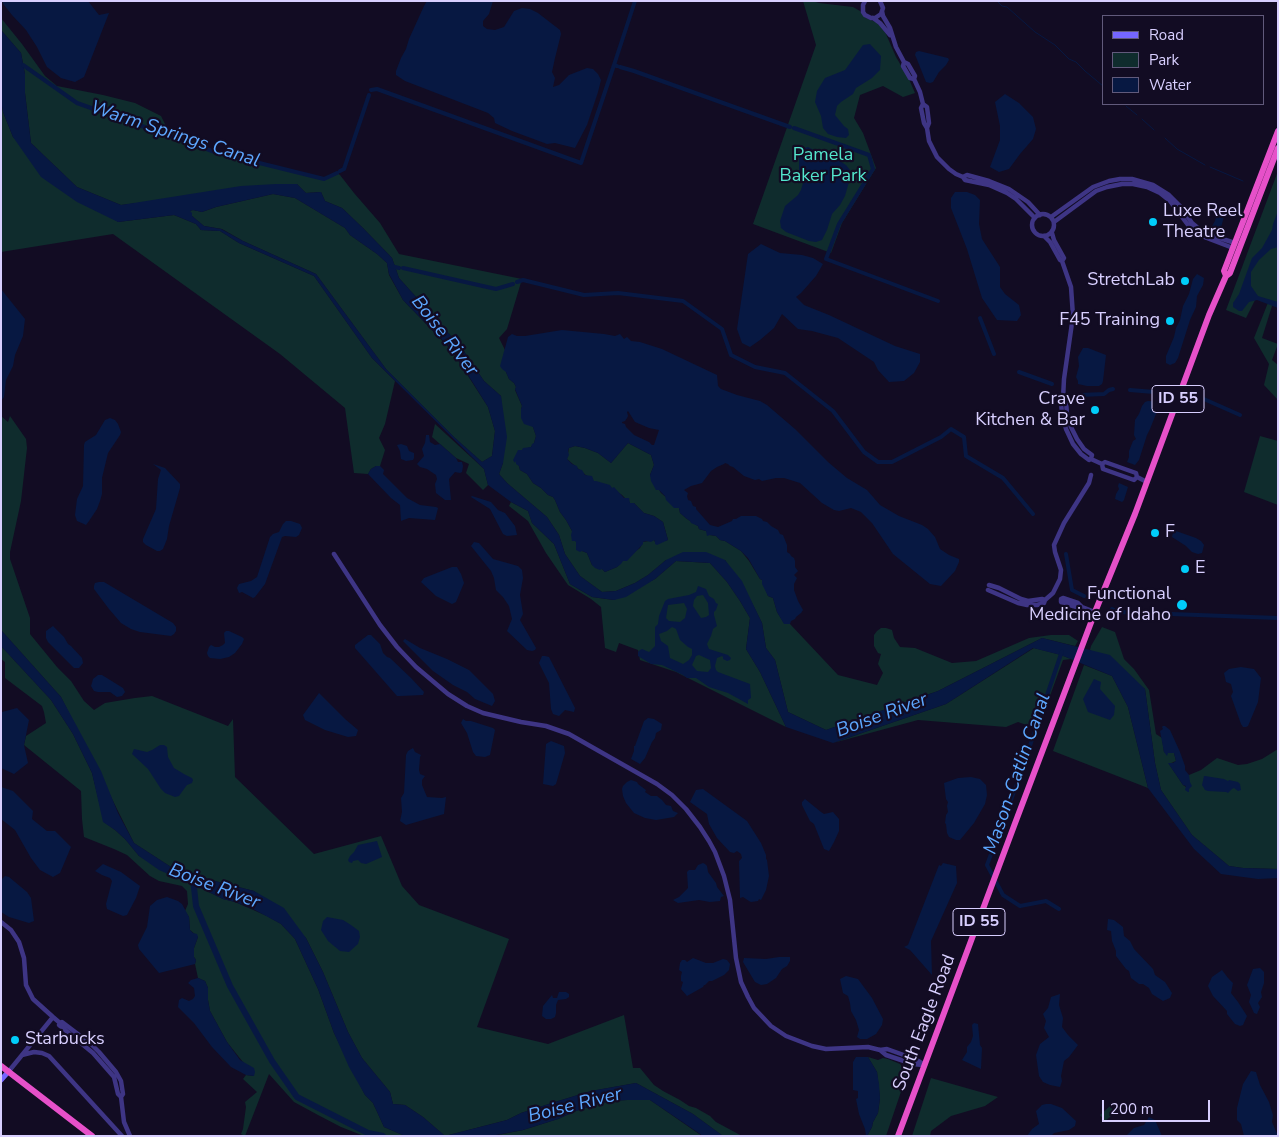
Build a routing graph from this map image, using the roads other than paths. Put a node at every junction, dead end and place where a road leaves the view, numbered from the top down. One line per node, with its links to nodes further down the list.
1 (865, 1): 4 (street)
2 (880, 1): 3 (street)
3 (882, 11): 4 (street); 5 (street)
4 (871, 18): 5 (street)
5 (892, 38): 11 (street)
6 (1278, 131): 10 (highway, South Eagle Road / ID 55)
7 (1278, 137): 9 (highway)
8 (1278, 148): 9 (highway, South Eagle Road / ID 55)
9 (1262, 191): 15 (highway, South Eagle Road / ID 55)
10 (1254, 194): 15 (highway, South Eagle Road / ID 55); 15 (highway)
11 (1037, 216): 12 (street); 14 (street)
12 (1053, 220): 13 (street); 15 (street)
13 (1052, 233): 14 (street); 16 (street)
14 (1044, 236): 16 (street)
15 (1235, 248): 18 (highway, South Eagle Road / ID 55)
16 (1062, 261): 18 (street)
17 (1091, 475): 21 (street)
18 (1147, 482): 22 (highway, South Eagle Road / ID 55)
19 (334, 554): 26 (street)
20 (989, 588): 21 (street)
21 (1053, 593): 22 (street)
22 (1096, 612): 26 (highway, South Eagle Road / ID 55)
23 (1, 922): 24 (street)
24 (53, 1018): 25 (street); 32 (street)
25 (22, 1055): 28 (street); 31 (street)
26 (925, 1065): 33 (highway, South Eagle Road / ID 55)
27 (1, 1066): 28 (highway)
28 (9, 1071): 29 (main road); 30 (highway)
29 (1, 1080)
30 (92, 1136)
31 (122, 1136)
32 (130, 1136)
33 (898, 1136)

